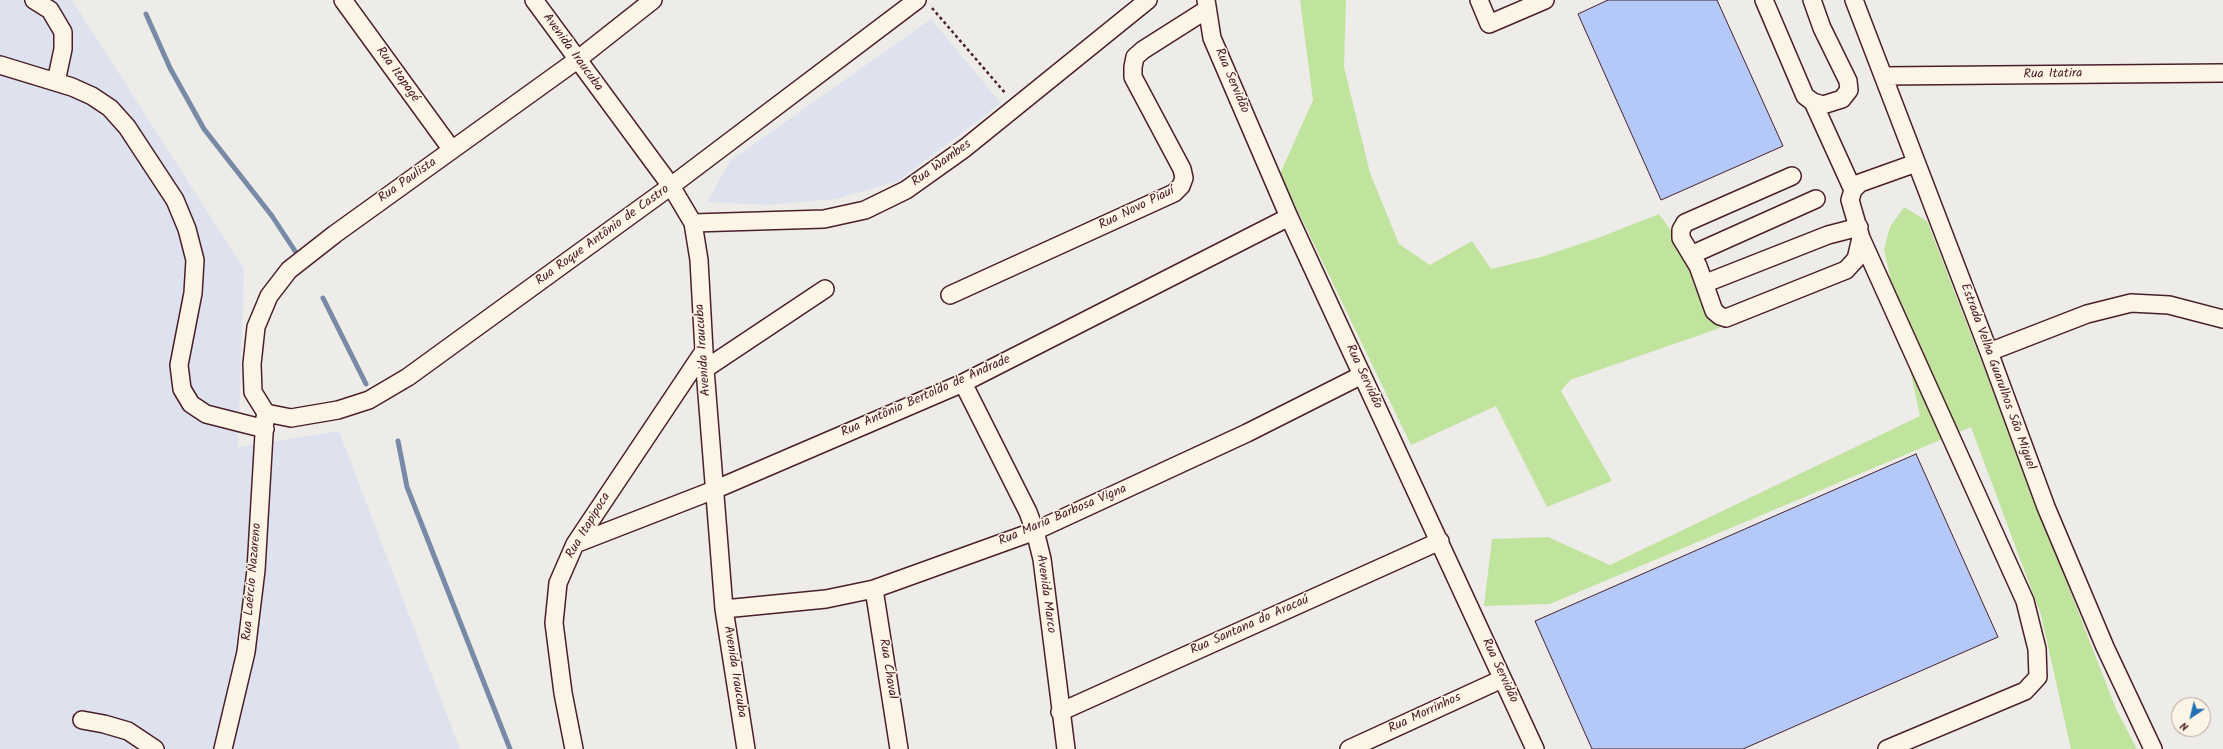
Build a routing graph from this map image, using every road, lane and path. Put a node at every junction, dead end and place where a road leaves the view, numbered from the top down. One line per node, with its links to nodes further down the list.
1 (34, 0): 17 (street)
2 (343, 0): 20 (street, Rua Itapagé)
3 (534, 0): 13 (street, Avenida Iraucuba)
4 (653, 0): 13 (street, Rua Paulista)
5 (1148, 0): 19 (street, Rua Wambes)
6 (1479, 0): 7 (street)
7 (1545, 0)
8 (1764, 0): 18 (street)
9 (1812, 0): 18 (street)
10 (1854, 0): 16 (street, Estrada Velha Guarulhos São Miguel)
11 (923, 3): 19 (path); 23 (street, Rua Roque Antônio de Castro)
12 (1206, 5): 26 (street, Rua Servidão); 32 (street, Rua Novo Piauí)
13 (577, 60): 20 (street, Rua Paulista); 23 (street, Avenida Iraucuba)
14 (0, 65): 17 (street, Rua Roque Antônio de Castro)
15 (2223, 73): 16 (street, Rua Itatira)
16 (1883, 76): 21 (street, Estrada Velha Guarulhos São Miguel)
17 (56, 82): 39 (street, Rua Roque Antônio de Castro)
18 (1812, 102): 24 (street)
19 (1017, 106): 27 (street, Rua Wambes)
20 (452, 150): 39 (street, Rua Paulista)
21 (1916, 163): 24 (street); 35 (street, Estrada Velha Guarulhos São Miguel)
22 (1792, 176): 29 (street)
23 (671, 186): 27 (street, Avenida Iraucuba); 39 (street, Rua Roque Antônio de Castro)
24 (1853, 190): 28 (street)
25 (1816, 199): 29 (street)
26 (1289, 217): 37 (street, Rua Servidão); 38 (street, Rua Antônio Bertoldo de Andrade)
27 (693, 223): 34 (street, Avenida Iraucuba)
28 (1860, 232): 30 (street); 30 (street); 57 (street)
29 (1691, 255): 30 (street)
30 (1706, 283)
31 (825, 289): 36 (street)
32 (950, 295)
33 (2223, 320): 35 (street)
34 (704, 351): 36 (street, Avenida Iraucuba); 43 (street, Rua Itapipoca)
35 (1989, 352): 58 (street, Estrada Velha Guarulhos São Miguel)
36 (705, 369): 40 (street, Avenida Iraucuba)
37 (1362, 375): 41 (street, Rua Maria Barbosa Vigna); 42 (street, Rua Servidão)
38 (963, 383): 40 (street, Rua Antônio Bertoldo de Andrade); 41 (street, Avenida Marco)
39 (265, 421): 50 (street, Rua Laércio Nazareno)
40 (714, 490): 43 (street, Rua Antônio Bertoldo de Andrade); 45 (street, Avenida Iraucuba)
41 (1035, 531): 44 (street, Rua Maria Barbosa Vigna); 47 (street, Avenida Marco)
42 (1440, 541): 46 (street, Rua Servidão); 47 (street, Rua Santana do Aracaú)
43 (575, 544): 51 (street, Rua Itapipoca)
44 (874, 589): 45 (street, Rua Maria Barbosa Vigna); 53 (street, Rua Chaval)
45 (724, 609): 52 (street, Avenida Iraucuba)
46 (1502, 678): 55 (street, Rua Morrinhos); 56 (street, Rua Servidão)
47 (1060, 712): 54 (street, Avenida Marco)
48 (82, 720): 49 (street)
49 (155, 749)
50 (223, 749)
51 (574, 749)
52 (746, 749)
53 (899, 749)
54 (1066, 749)
55 (1349, 749)
56 (1535, 749)
57 (1887, 749)
58 (2153, 749)

